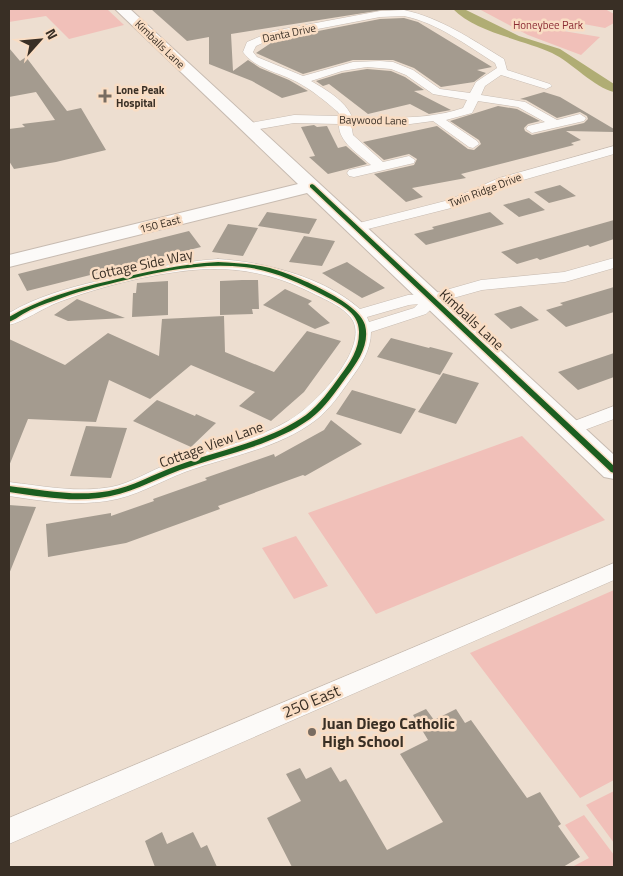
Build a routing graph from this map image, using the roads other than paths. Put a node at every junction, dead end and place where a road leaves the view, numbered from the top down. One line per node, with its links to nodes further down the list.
1 (122, 9): 10 (street, Kimballs Lane)
2 (502, 69): 3 (street, Danta Drive); 4 (street); 5 (street, Baywood Lane)
3 (302, 80): 5 (street); 8 (street, Danta Drive)
4 (546, 86)
5 (473, 98): 6 (street, Baywood Lane); 9 (street)
6 (436, 118): 8 (street, Baywood Lane); 12 (street)
7 (580, 118): 9 (street)
8 (346, 120): 10 (street, Baywood Lane); 15 (street)
9 (556, 124): 11 (street)
10 (249, 127): 17 (street, Kimballs Lane)
11 (532, 129)
12 (473, 144)
13 (614, 150): 18 (street, Twin Ridge Drive)
14 (409, 160): 15 (street)
15 (381, 167): 16 (street)
16 (354, 173)
17 (312, 186): 18 (street, Kimballs Lane); 19 (street, 150 East)
18 (356, 228): 21 (street, Kimballs Lane)
19 (9, 261)
20 (614, 263): 21 (street)
21 (433, 299): 23 (street); 25 (street, Kimballs Lane)
22 (9, 320): 23 (street, Cottage Side Way)
23 (360, 322): 27 (street, Cottage View Lane)
24 (614, 412): 25 (street)
25 (571, 429): 26 (street, Kimballs Lane)
26 (614, 470)
27 (9, 489)
28 (614, 571): 29 (street, 250 East)
29 (9, 831)

